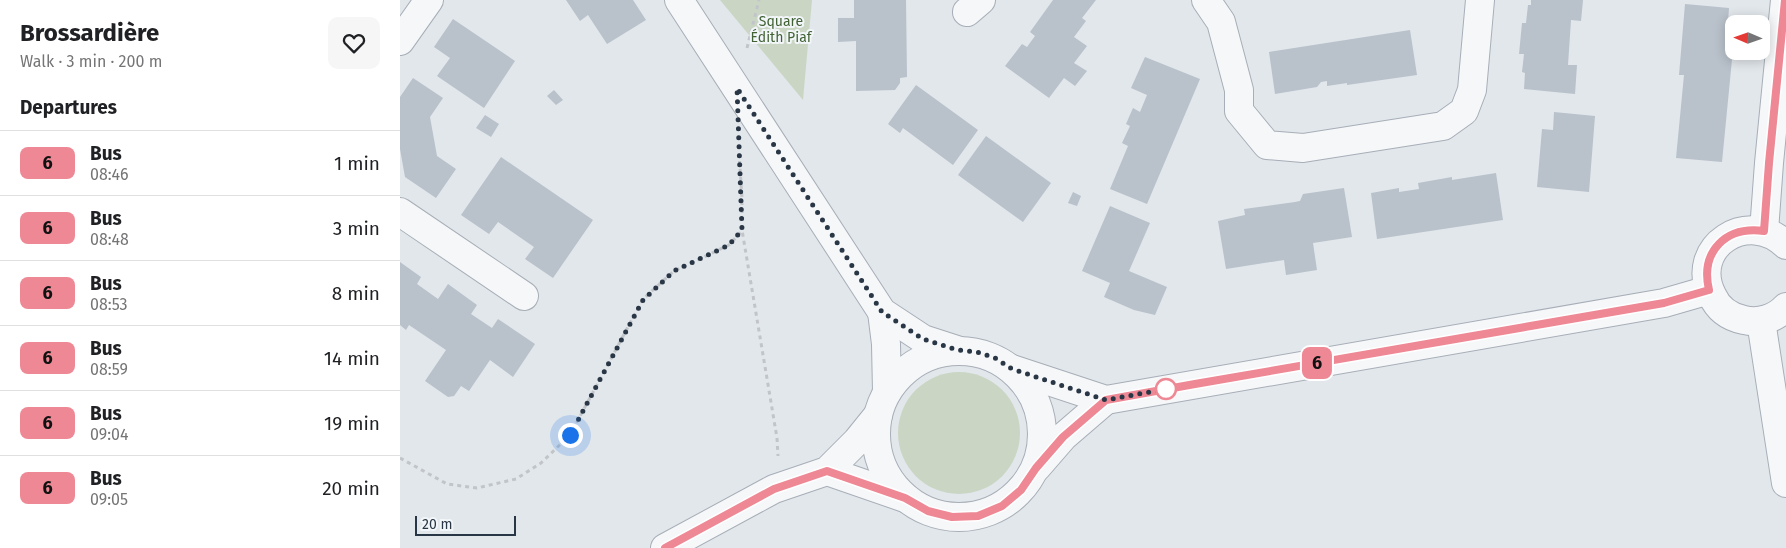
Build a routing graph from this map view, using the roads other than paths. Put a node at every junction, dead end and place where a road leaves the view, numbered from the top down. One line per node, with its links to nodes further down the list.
1 (429, 0): 6 (street)
2 (679, 0): 12 (street)
3 (1206, 0): 4 (street)
4 (1480, 0)
5 (1784, 0): 8 (street)
6 (400, 41)
7 (400, 212): 10 (street)
8 (1775, 238): 9 (street)
9 (1709, 290): 13 (street); 16 (street)
10 (524, 296)
11 (1786, 307): 13 (street)
12 (882, 312): 14 (street); 17 (street)
13 (1761, 321): 20 (street)
14 (957, 350): 15 (street); 17 (street)
15 (1012, 369): 16 (street); 18 (street)
16 (1106, 400): 18 (street)
17 (882, 403): 19 (street); 21 (street)
18 (1036, 468): 21 (street)
19 (827, 471): 21 (street); 22 (street)
20 (1786, 483)
21 (905, 498)
22 (665, 548)

